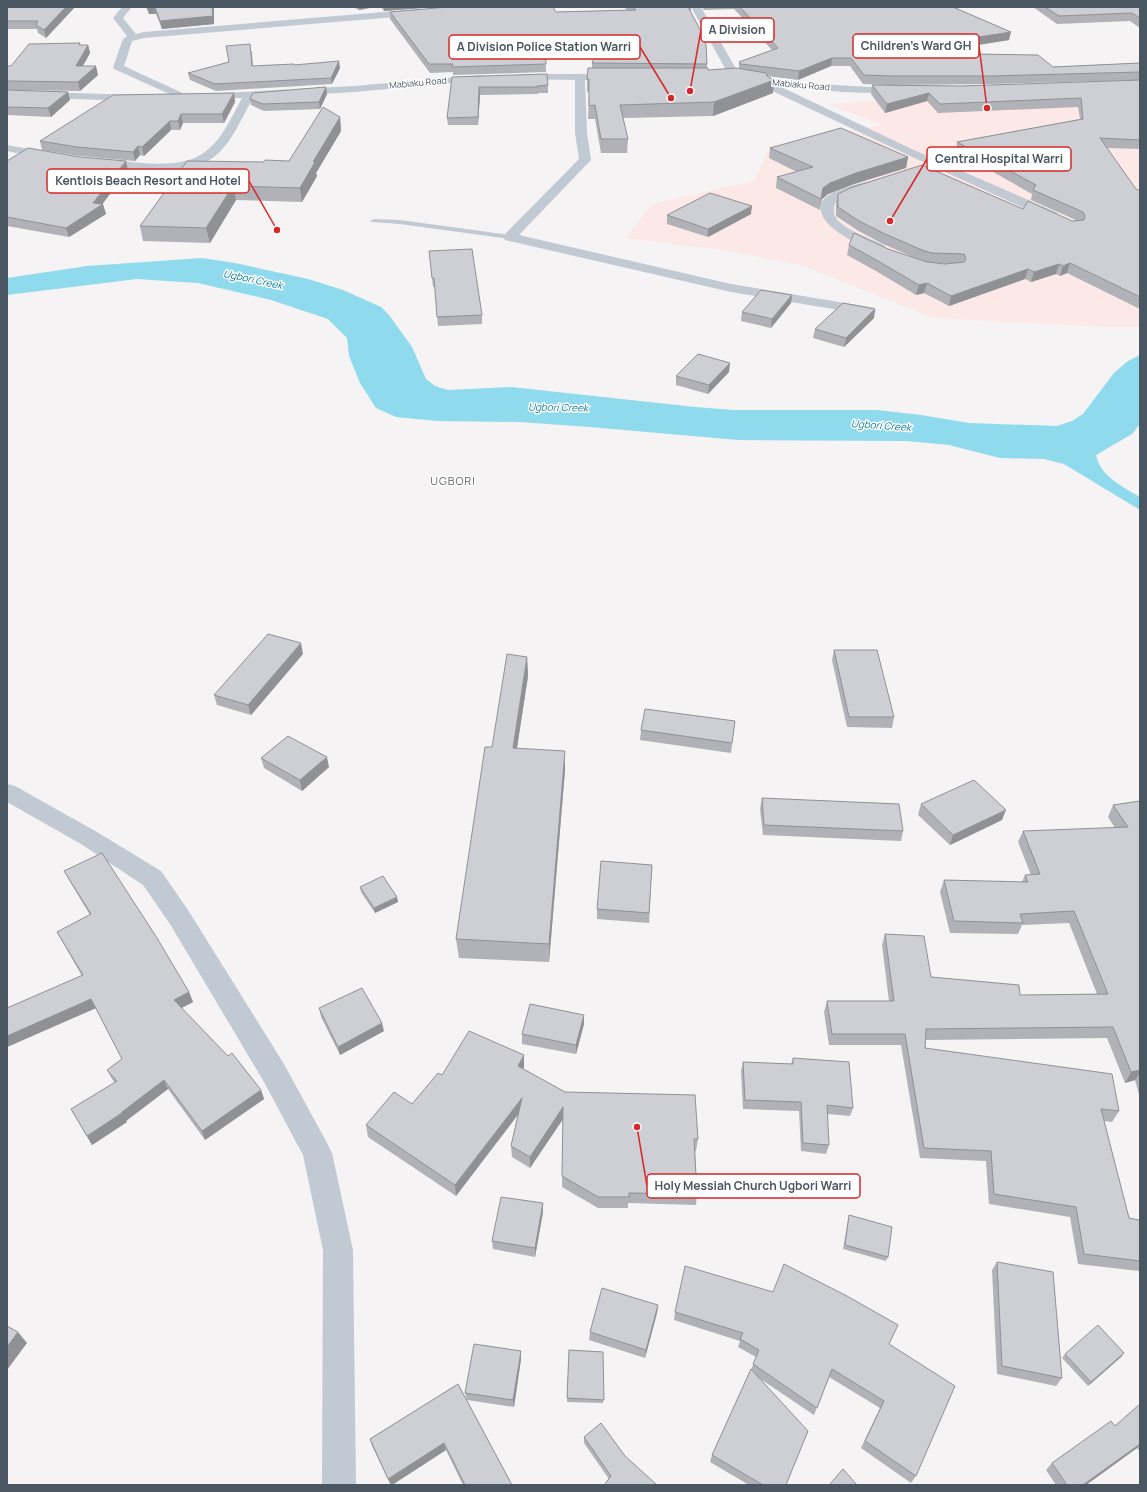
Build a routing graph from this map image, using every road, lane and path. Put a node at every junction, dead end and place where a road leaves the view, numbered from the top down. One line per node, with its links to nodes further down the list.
1 (127, 7): 6 (street)
2 (696, 7): 12 (street)
3 (323, 11): 5 (street)
4 (428, 12): 5 (street)
5 (333, 19): 6 (street)
6 (133, 38): 19 (street)
7 (490, 77): 16 (street, Mabiaku Road)
8 (504, 77): 9 (street)
9 (580, 77): 10 (street); 28 (street)
10 (630, 77)
11 (720, 77): 12 (street, Mabiaku Road)
12 (735, 77): 13 (street, Mabiaku Road)
13 (764, 82): 14 (street, Mabiaku Road); 23 (street)
14 (911, 91)
15 (7, 94): 17 (street)
16 (249, 96): 19 (street, Mabiaku Road); 22 (street)
17 (147, 98)
18 (162, 98): 19 (street, Mabiaku Road)
19 (185, 98)
20 (7, 148): 21 (street)
21 (62, 158)
22 (84, 161)
23 (937, 164): 24 (street); 27 (street)
24 (923, 169)
25 (880, 182): 29 (street)
26 (374, 221): 28 (lane)
27 (1063, 221)
28 (510, 237): 30 (street)
29 (891, 254)
30 (870, 311)
31 (7, 792): 32 (street)
32 (339, 1485)

